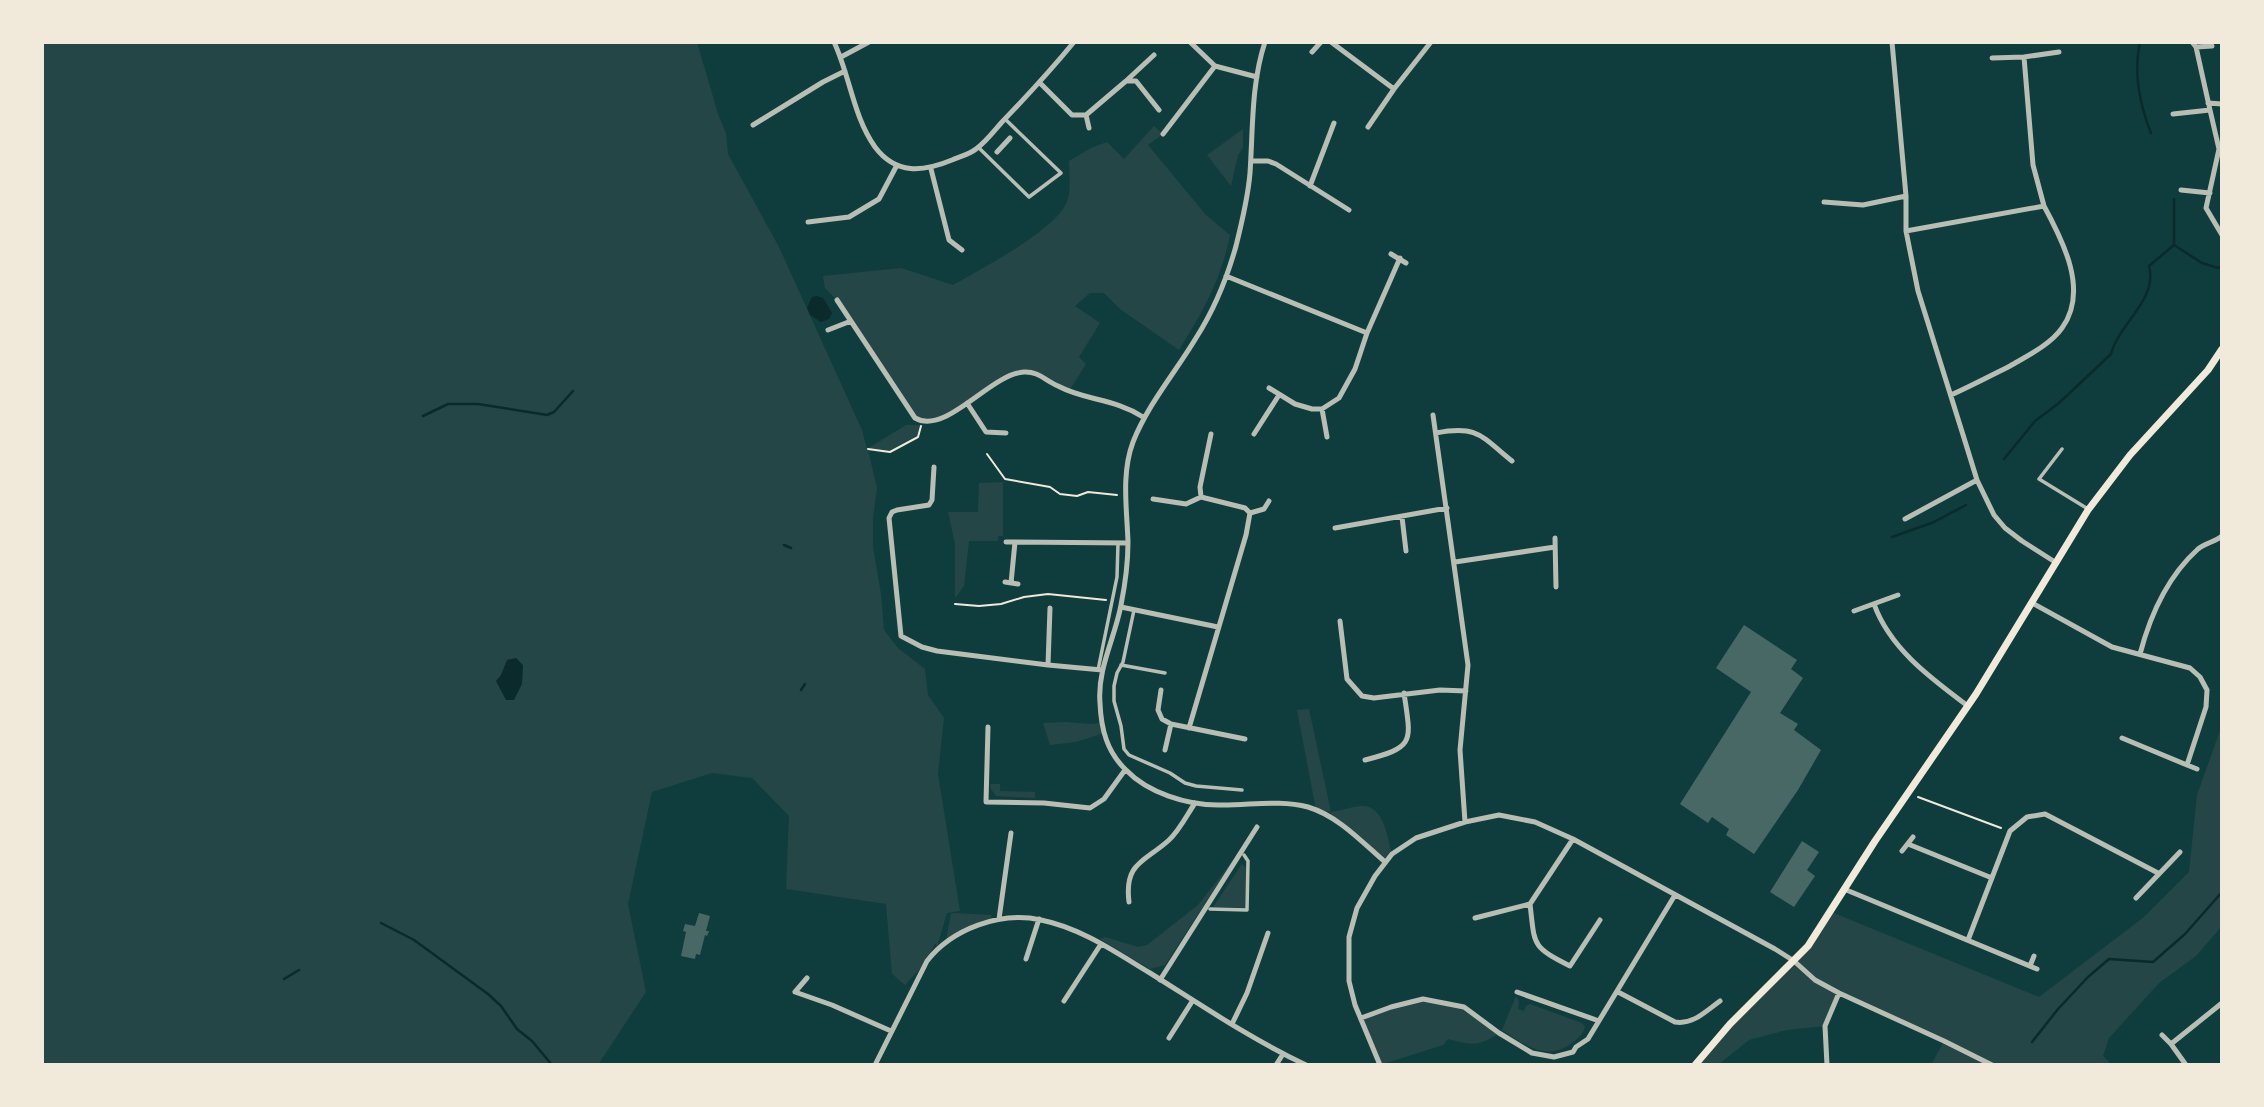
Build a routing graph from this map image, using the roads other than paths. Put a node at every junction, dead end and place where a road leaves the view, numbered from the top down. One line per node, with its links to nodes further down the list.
1 (834, 42): 15 (street)
2 (870, 42): 15 (street)
3 (1074, 42): 22 (street)
4 (1190, 42): 18 (street)
5 (1265, 42): 20 (street)
6 (1321, 42): 12 (street)
7 (1331, 42): 23 (street)
8 (1431, 42): 23 (street)
9 (1892, 42): 46 (street)
10 (2194, 44): 11 (street); 25 (street)
11 (2212, 46)
12 (1312, 52)
13 (2059, 52): 16 (street)
14 (1154, 55): 21 (street)
15 (841, 57): 19 (street)
16 (2024, 57): 17 (street); 48 (street)
17 (1992, 58)
18 (1215, 66): 20 (street); 34 (street)
19 (845, 72): 31 (street); 41 (street)
20 (1257, 77): 40 (street)
21 (1126, 81): 26 (street); 28 (street)
22 (1040, 83): 28 (street); 29 (street)
23 (1394, 89): 32 (street)
24 (2222, 104): 25 (street)
25 (2209, 107): 27 (street); 45 (street)
26 (1159, 110)
27 (2173, 114)
28 (1086, 115): 33 (street)
29 (1005, 119): 35 (street); 38 (street)
30 (1334, 123): 43 (street)
31 (753, 125)
32 (1368, 127)
33 (1089, 128)
34 (1163, 134)
35 (990, 135): 37 (street); 38 (street)
36 (1010, 138): 37 (street)
37 (1003, 146): 39 (street)
38 (978, 147): 42 (street)
39 (996, 152)
40 (1251, 161): 43 (street); 57 (street)
41 (897, 165): 42 (street); 50 (street)
42 (931, 169): 53 (street)
43 (1310, 186): 49 (street)
44 (2181, 190): 45 (street)
45 (2210, 193): 52 (street)
46 (1906, 196): 47 (street); 51 (street)
47 (1824, 202)
48 (2044, 206): 51 (street); 65 (street)
49 (1349, 210)
50 (808, 222)
51 (1906, 231): 65 (street)
52 (2222, 235)
53 (962, 250)
54 (1391, 254): 55 (street)
55 (1400, 258): 56 (street); 61 (street)
56 (1406, 263)
57 (1226, 276): 61 (street); 69 (street)
58 (837, 300): 59 (street)
59 (851, 321): 60 (street); 66 (street)
60 (828, 330)
61 (1367, 332): 67 (street)
62 (2222, 349): 83 (main road)
63 (1269, 388): 64 (street)
64 (1279, 395): 67 (street); 73 (street)
65 (1951, 395): 78 (street)
66 (967, 403): 69 (street); 70 (street)
67 (1322, 409): 74 (street)
68 (1433, 415): 71 (street)
69 (1143, 417): 93 (street)
70 (1006, 433)
71 (1436, 433): 76 (street); 82 (street)
72 (1211, 434): 79 (street)
73 (1254, 434)
74 (1327, 437)
75 (2062, 449): 83 (street)
76 (1512, 461)
77 (934, 467): 111 (street)
78 (1977, 480): 86 (street); 97 (street)
79 (1201, 497): 80 (street); 84 (street)
80 (1153, 499)
81 (1269, 501): 84 (street)
82 (1447, 508): 85 (street); 96 (street)
83 (2088, 510): 97 (main road)
84 (1250, 513): 108 (street)
85 (1402, 517): 87 (street); 95 (street)
86 (1905, 519)
87 (1335, 528)
88 (1555, 538): 94 (street)
89 (2221, 540): 109 (street)
90 (1006, 542): 91 (street)
91 (1015, 542): 92 (street); 98 (street)
92 (1118, 543): 93 (street); 112 (street)
93 (1128, 543): 103 (street)
94 (1555, 547): 96 (street); 99 (street)
95 (1406, 551)
96 (1455, 562): 115 (street)
97 (2055, 562): 101 (main road)
98 (1012, 583)
99 (1556, 587)
100 (1898, 595): 102 (street)
101 (2032, 603): 109 (street); 117 (main road)
102 (1874, 604): 106 (street); 117 (street)
103 (1121, 607): 105 (street); 112 (street)
104 (1050, 608): 111 (street)
105 (1134, 610): 108 (street); 110 (street)
106 (1854, 611)
107 (1339, 621): 116 (street)
108 (1218, 627): 120 (street)
109 (2140, 654): 125 (street)
110 (1121, 665): 113 (street); 128 (street)
111 (1048, 666): 112 (street)
112 (1100, 670): 127 (street)
113 (1165, 673)
114 (1161, 690): 118 (street)
115 (1466, 691): 116 (street); 130 (street)
116 (1404, 693): 124 (street)
117 (1968, 706): 142 (main road)
118 (1171, 724): 120 (street); 123 (street)
119 (988, 727): 127 (street)
120 (1189, 728): 122 (street)
121 (2122, 738): 125 (street)
122 (1245, 739)
123 (1165, 750)
124 (1365, 760)
125 (2187, 765): 126 (street)
126 (2197, 769)
127 (1125, 770): 129 (street)
128 (1242, 790)
129 (1195, 803): 139 (street); 145 (street)
130 (1465, 822): 134 (street); 139 (street)
131 (1257, 827): 161 (street)
132 (1011, 833): 149 (street)
133 (1913, 837): 135 (street)
134 (1573, 839): 143 (street); 146 (street)
135 (1908, 844): 136 (street); 141 (street)
136 (1902, 851)
137 (2180, 852): 140 (street)
138 (1244, 855): 147 (street)
139 (1385, 862): 171 (street)
140 (2158, 873): 141 (street); 144 (street)
141 (1992, 878): 153 (street)
142 (1844, 889): 153 (street); 157 (main road)
143 (1675, 895): 157 (street); 163 (street)
144 (2136, 898)
145 (1129, 902)
146 (1530, 904): 148 (street); 151 (street)
147 (1210, 909)
148 (1475, 918)
149 (999, 919): 150 (street); 174 (street)
150 (1039, 919): 154 (street); 156 (street)
151 (1600, 920)
152 (1268, 933): 173 (street)
153 (1968, 940): 158 (street)
154 (1101, 944): 161 (street); 167 (street)
155 (2034, 956): 158 (street)
156 (1026, 959)
157 (1794, 961): 164 (street); 183 (main road)
158 (2030, 966): 159 (street)
159 (2037, 969)
160 (807, 978): 169 (street)
161 (1160, 980): 165 (street)
162 (1517, 992): 172 (street)
163 (1618, 992): 166 (street); 172 (street)
164 (1839, 993): 184 (street); 185 (street)
165 (1193, 1000): 173 (street); 176 (street)
166 (1720, 1001)
167 (1064, 1002)
168 (2222, 1003): 177 (street)
169 (832, 1005): 170 (street); 174 (street)
170 (827, 1011)
171 (1361, 1018): 172 (street); 182 (street)
172 (1599, 1021)
173 (1232, 1024): 178 (street)
174 (891, 1031): 179 (street)
175 (2162, 1035): 177 (street)
176 (1169, 1038)
177 (2171, 1044): 186 (street)
178 (1283, 1054): 180 (street); 181 (street)
179 (875, 1065)
180 (1276, 1065)
181 (1306, 1065)
182 (1380, 1065)
183 (1695, 1065)
184 (1827, 1065)
185 (1992, 1065)
186 (2186, 1065)

